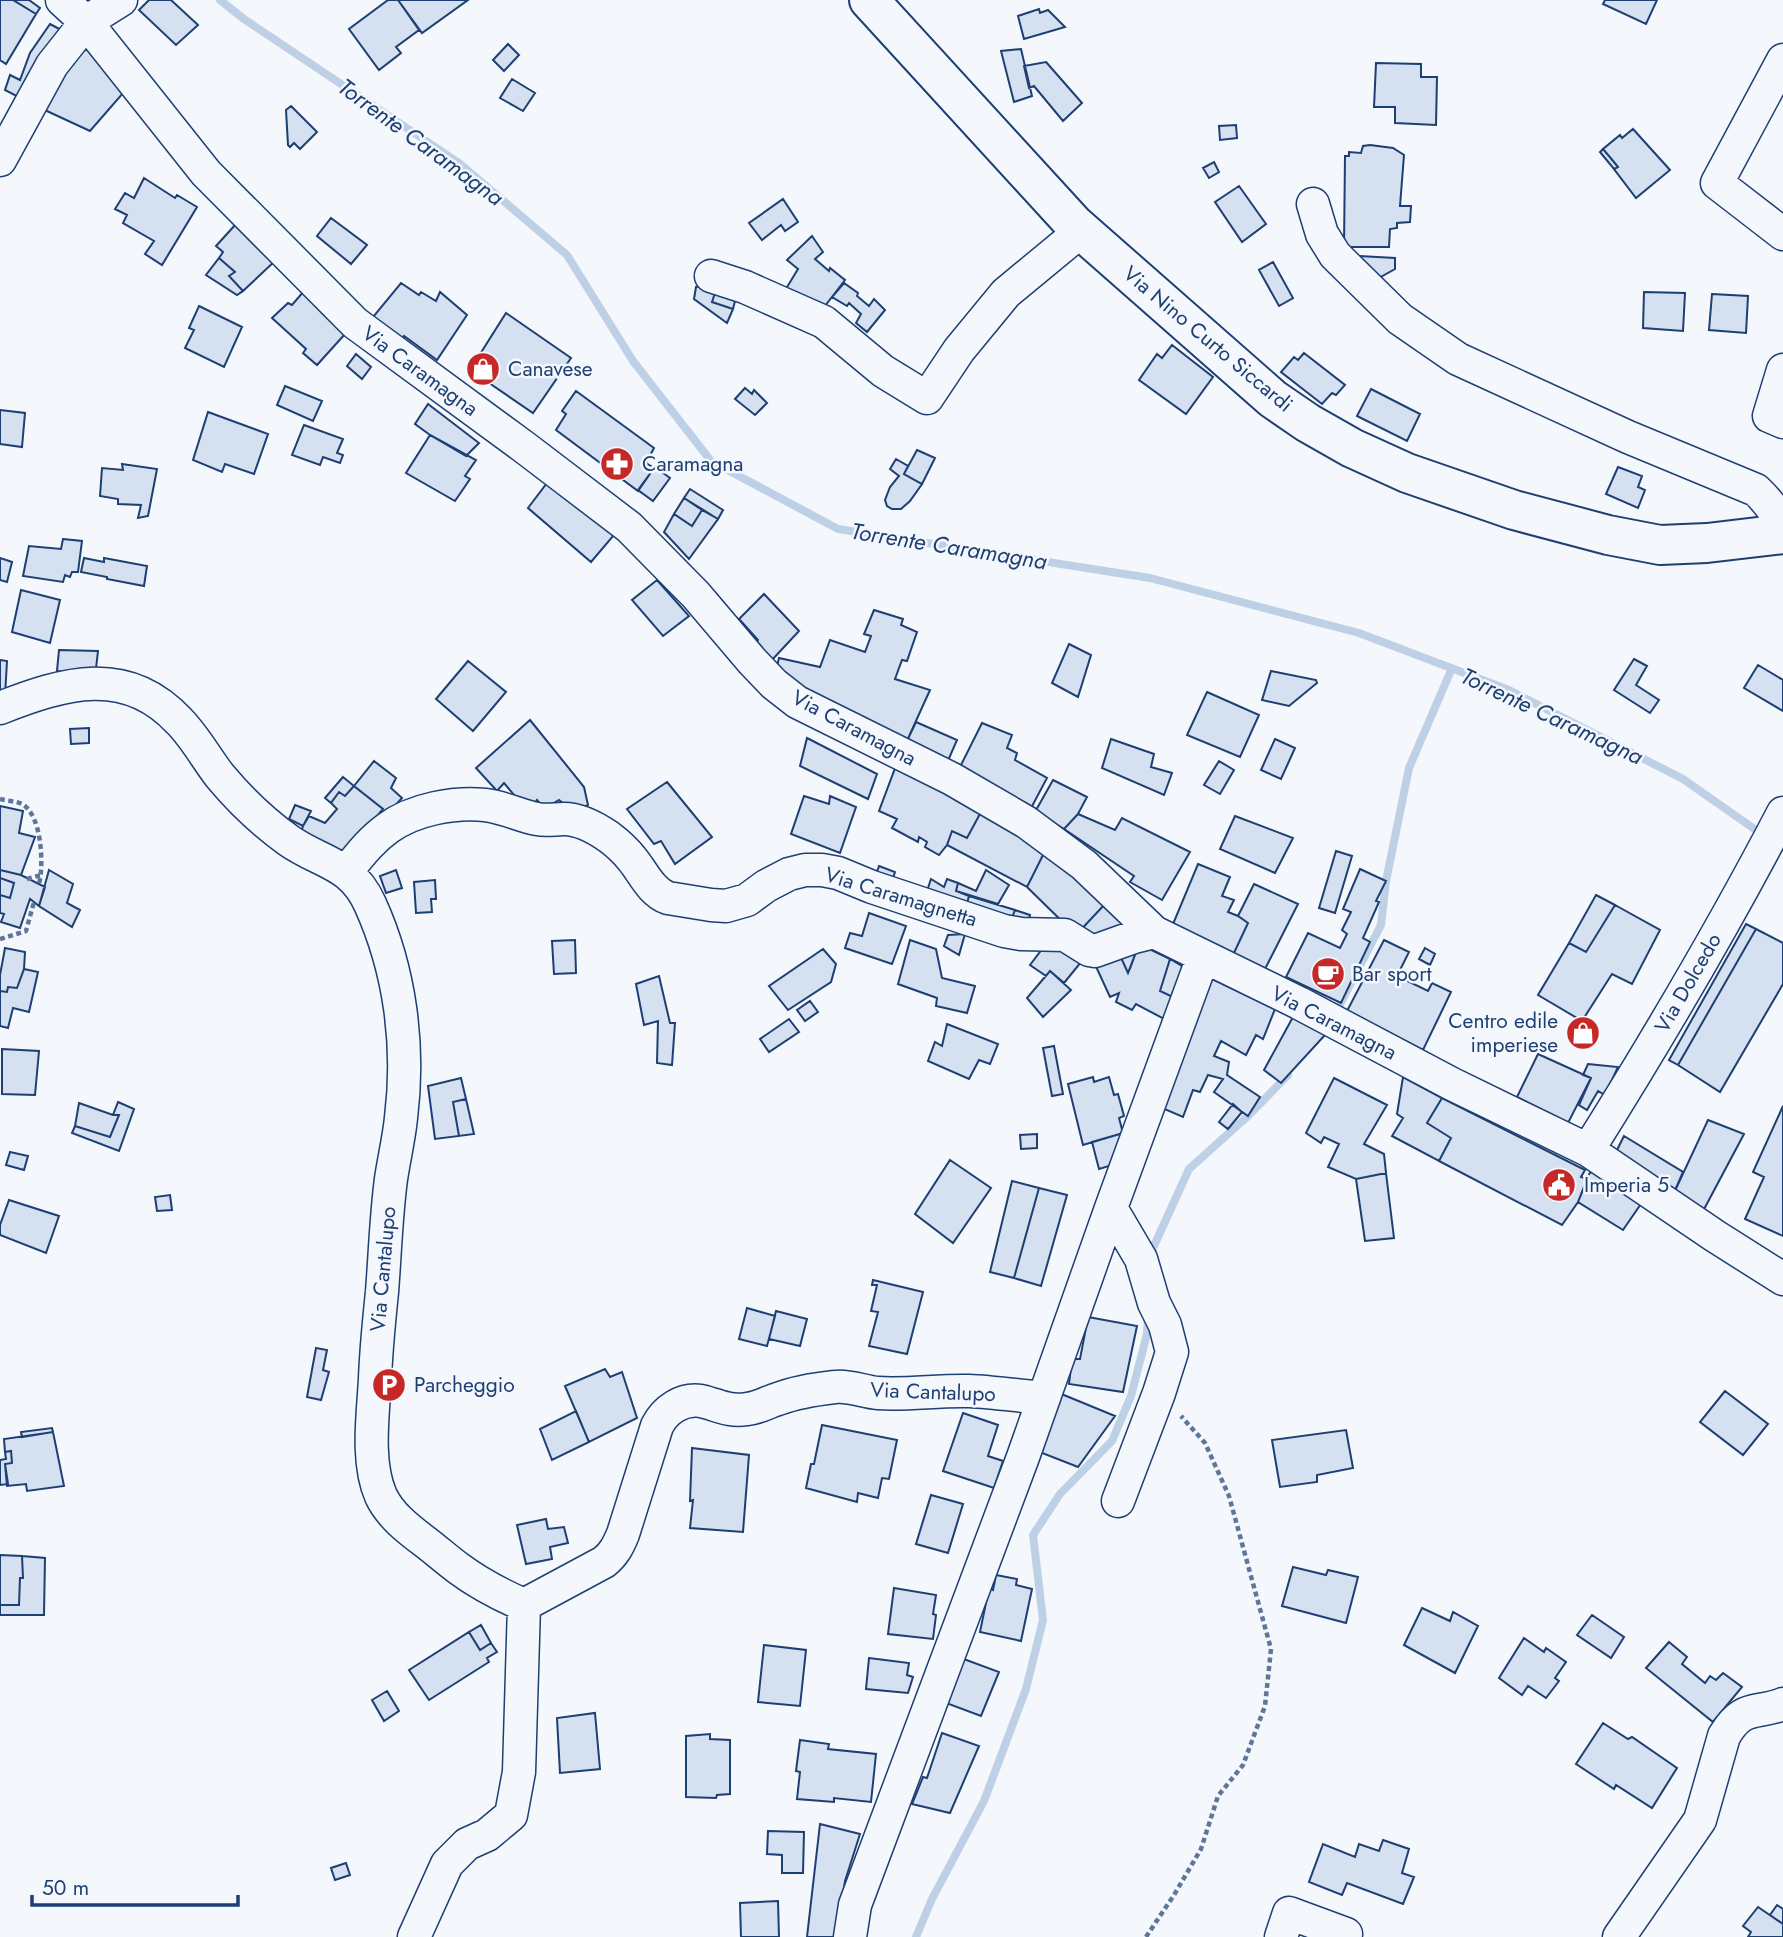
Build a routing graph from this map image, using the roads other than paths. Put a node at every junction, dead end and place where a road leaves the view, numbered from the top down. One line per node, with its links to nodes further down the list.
1 (62, 0): 4 (street, Via Caramagna)
2 (121, 0): 4 (street)
3 (869, 0): 8 (main road, Via Nino Curto Siccardi)
4 (86, 22): 6 (street); 17 (street, Via Caramagna)
5 (1783, 60): 9 (street)
6 (0, 160)
7 (1312, 204): 13 (street, Via Nino Curto Siccardi)
8 (1081, 231): 10 (street); 13 (main road, Via Nino Curto Siccardi)
9 (1783, 234)
10 (711, 276)
11 (1783, 370): 12 (street)
12 (1783, 422)
13 (1783, 532)
14 (0, 708): 16 (street)
15 (1783, 813): 19 (street, Via Dolcedo)
16 (347, 871): 17 (street, Via Caramagnetta); 24 (street, Via Cantalupo)
17 (1154, 932): 18 (street, Via Caramagna)
18 (1203, 957): 19 (street, Via Caramagna); 20 (street)
19 (1588, 1150): 21 (street, Via Caramagna)
20 (1111, 1208): 22 (street); 23 (street)
21 (1783, 1279)
22 (1044, 1398): 24 (street, Via Cantalupo); 28 (street)
23 (1118, 1501)
24 (524, 1605): 27 (street)
25 (1783, 1704): 30 (street)
26 (1346, 1934): 29 (street)
27 (414, 1937)
28 (850, 1937)
29 (1281, 1937)
30 (1619, 1937)

